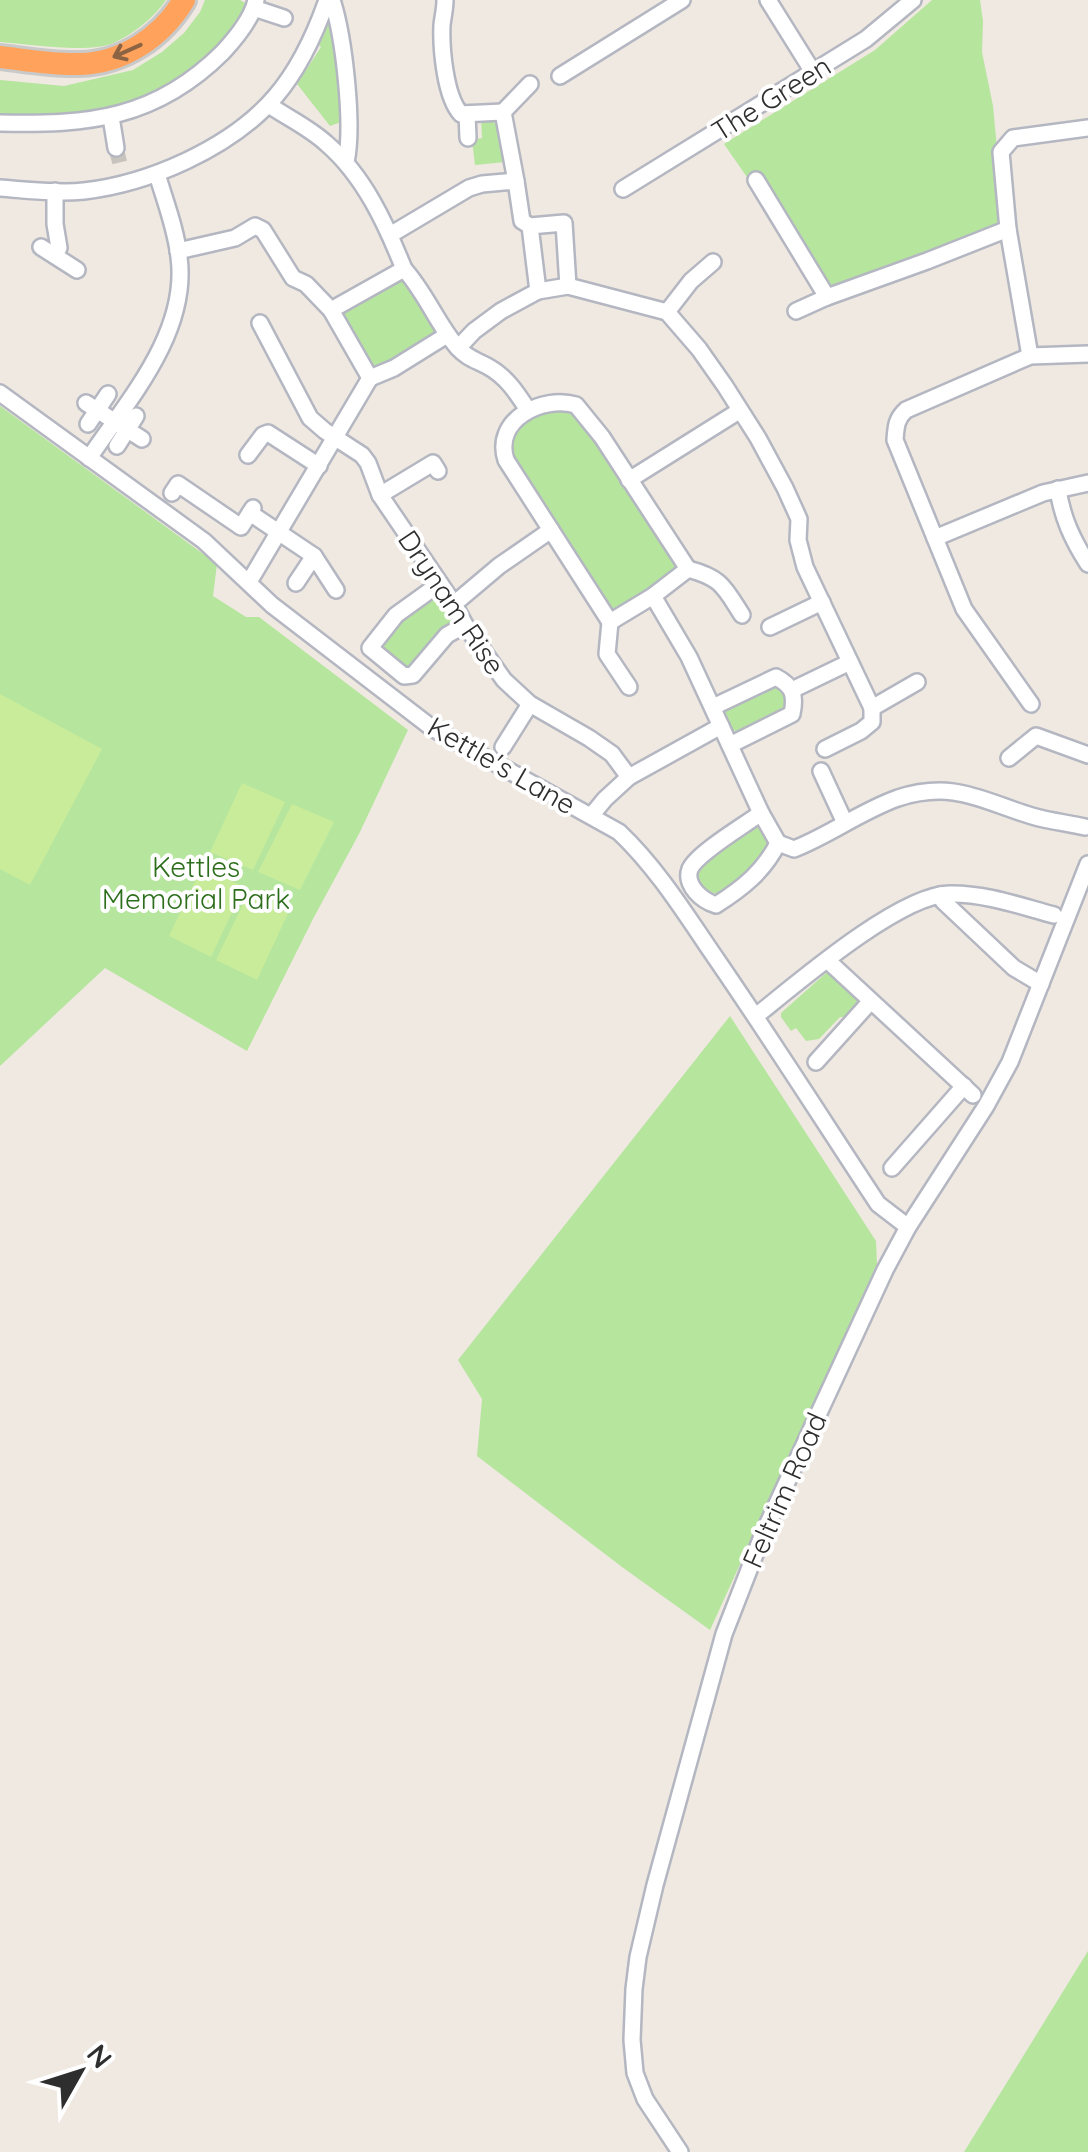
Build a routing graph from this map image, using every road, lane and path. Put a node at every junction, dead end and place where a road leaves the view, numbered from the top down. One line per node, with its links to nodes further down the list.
1 (184, 0): 9 (highway, one-way to 9)
2 (330, 0): 8 (street); 20 (street)
3 (444, 0): 15 (street)
4 (682, 0): 11 (street)
5 (768, 0): 10 (street)
6 (914, 0): 10 (street, The Green)
7 (255, 4): 8 (street); 16 (street)
8 (316, 32): 13 (street)
9 (0, 57)
10 (813, 72): 26 (street, The Green)
11 (560, 76)
12 (530, 84): 14 (street)
13 (269, 106): 20 (street); 21 (street)
14 (503, 112): 15 (street); 23 (street)
15 (467, 114): 19 (street)
16 (111, 117): 17 (street); 24 (street)
17 (0, 123)
18 (1088, 128): 29 (street)
19 (468, 138)
20 (346, 162): 30 (street)
21 (157, 174): 24 (street); 31 (street)
22 (756, 180): 37 (street)
23 (516, 181): 28 (street); 30 (street)
24 (126, 182): 27 (street)
25 (0, 188): 27 (street)
26 (623, 188)
27 (54, 191): 34 (street)
28 (530, 226): 35 (street); 36 (street)
29 (1008, 229): 37 (street); 45 (street)
30 (390, 235): 33 (street)
31 (178, 251): 38 (street); 51 (street)
32 (713, 262): 40 (street)
33 (404, 268): 38 (street); 42 (street)
34 (77, 270)
35 (568, 286): 36 (street); 40 (street)
36 (538, 291): 43 (street)
37 (828, 297): 39 (street)
38 (331, 310): 46 (street)
39 (796, 311)
40 (667, 312): 50 (street)
41 (260, 324): 52 (street, Drynam Rise)
42 (447, 335): 43 (street); 46 (street)
43 (458, 348): 49 (street)
44 (1088, 354): 45 (street)
45 (1030, 356): 66 (street)
46 (370, 378): 52 (street)
47 (0, 393): 56 (street, Kettle's Lane)
48 (108, 394): 51 (street)
49 (528, 410): 59 (street); 64 (street)
50 (739, 410): 59 (street); 75 (street)
51 (126, 422): 53 (street); 54 (street); 56 (street)
52 (336, 437): 57 (street); 63 (street, Drynam Rise)
53 (142, 439)
54 (117, 446)
55 (248, 455): 57 (street)
56 (90, 458): 70 (street, Kettle's Lane)
57 (318, 466): 65 (street)
58 (438, 471): 63 (street)
59 (630, 480): 69 (street)
60 (1088, 483): 61 (street)
61 (1058, 488): 66 (street); 68 (street)
62 (172, 493): 65 (street)
63 (380, 495): 72 (street, Drynam Rise)
64 (551, 530): 76 (street); 78 (street)
65 (279, 534): 67 (street); 70 (street)
66 (934, 538): 86 (street)
67 (314, 556): 71 (street); 73 (street)
68 (1088, 564)
69 (688, 569): 74 (street); 77 (street)
70 (249, 582): 98 (street, Kettle's Lane)
71 (296, 584)
72 (439, 584): 76 (street, Drynam Rise); 79 (street)
73 (336, 590)
74 (653, 596): 78 (street); 87 (street)
75 (822, 602): 80 (street); 81 (street)
76 (454, 604): 79 (street, Drynam Rise)
77 (742, 615)
78 (610, 622): 83 (street)
79 (465, 625): 85 (street, Drynam Rise)
80 (770, 627)
81 (850, 662): 84 (street); 88 (street)
82 (916, 682): 88 (street)
83 (629, 687)
84 (792, 690): 87 (street); 90 (street)
85 (530, 704): 91 (street); 96 (street, Drynam Rise)
86 (1031, 704)
87 (713, 707): 89 (street)
88 (872, 708): 92 (street)
89 (721, 726): 90 (street); 96 (street)
90 (730, 744): 97 (street)
91 (503, 747)
92 (825, 749)
93 (1088, 755): 94 (street)
94 (1009, 758)
95 (821, 771): 99 (street)
96 (628, 777): 98 (street)
97 (762, 813): 101 (street); 101 (street)
98 (591, 816): 108 (street, Kettle's Lane)
99 (845, 822): 100 (street); 101 (street)
100 (1085, 827)
101 (778, 843)
102 (1088, 864): 106 (street, Feltrim Road)
103 (940, 895): 104 (street); 105 (street); 106 (street)
104 (1054, 915)
105 (827, 960): 107 (street); 108 (street)
106 (1042, 984): 111 (street, Feltrim Road)
107 (870, 1002): 109 (street); 110 (street)
108 (756, 1016): 111 (street, Kettle's Lane)
109 (816, 1062)
110 (892, 1168)
111 (908, 1226): 112 (street, Feltrim Road)
112 (680, 2152)

